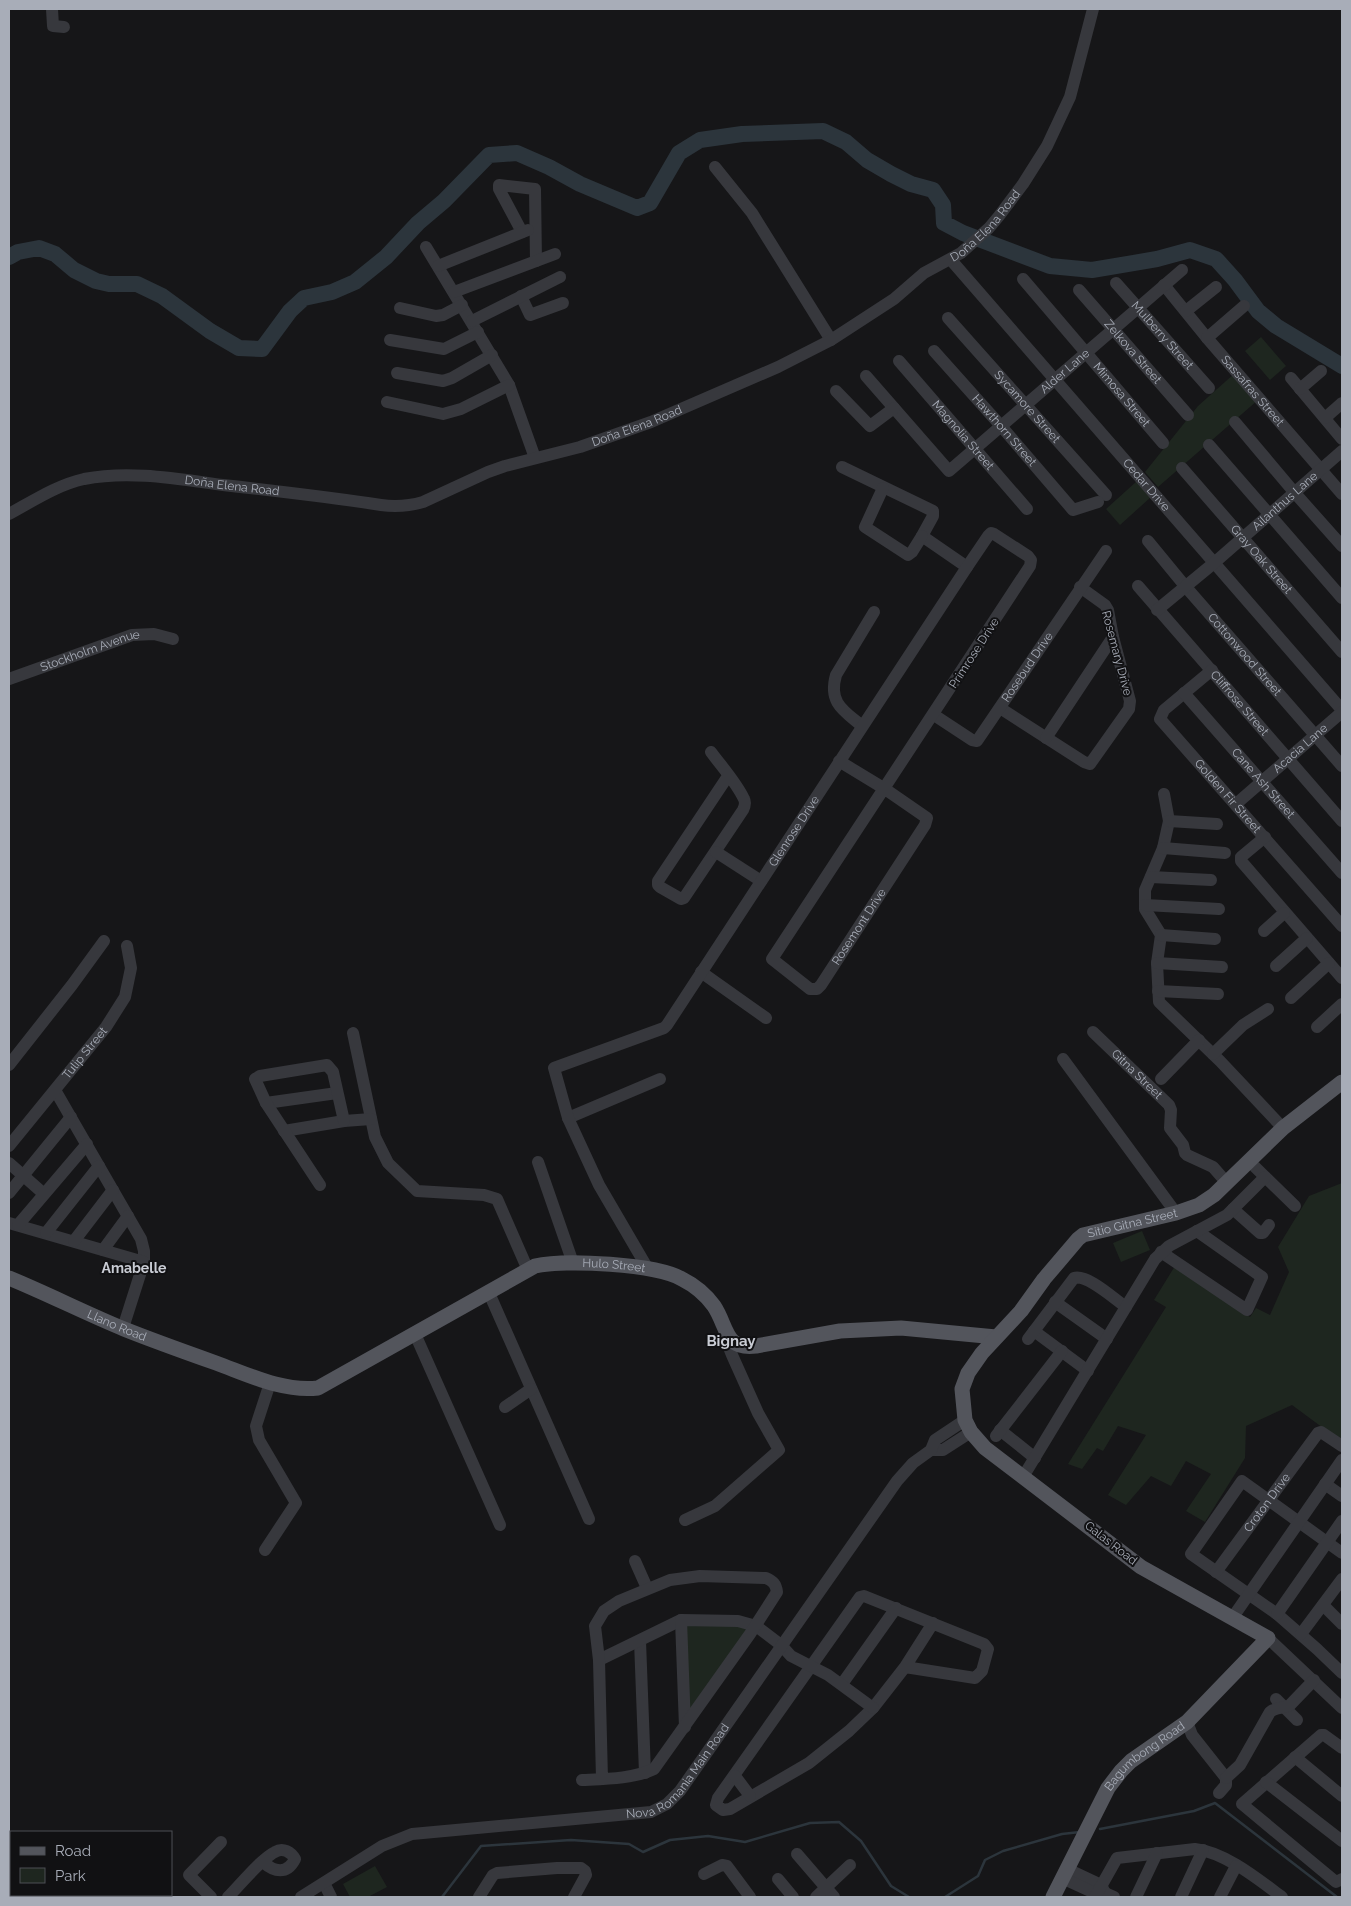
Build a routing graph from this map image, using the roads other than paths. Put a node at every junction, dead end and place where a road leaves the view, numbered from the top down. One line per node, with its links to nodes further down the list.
1 (52, 9): 3 (street)
2 (1093, 9): 9 (street, Doña Elena Road)
3 (64, 27)
4 (715, 167): 33 (street)
5 (536, 228): 6 (street); 6 (street); 10 (street)
6 (522, 232): 11 (street)
7 (426, 247): 11 (street)
8 (555, 254): 10 (street)
9 (951, 260): 33 (street, Doña Elena Road); 42 (street, Cedar Drive)
10 (536, 261): 19 (street)
11 (438, 266): 19 (street)
12 (1182, 270): 16 (street, Alder Lane)
13 (560, 277): 20 (street)
14 (1022, 279): 35 (street, Mimosa Street)
15 (1116, 283): 24 (street, Mulberry Street)
16 (1164, 285): 24 (street, Alder Lane); 26 (street, Sassafras Street)
17 (1216, 287): 26 (street)
18 (1079, 290): 29 (street, Zelkova Street)
19 (454, 292): 22 (street)
20 (521, 296): 21 (street); 28 (street)
21 (563, 303)
22 (462, 305): 25 (street); 28 (street)
23 (1244, 306): 31 (street)
24 (1138, 307): 29 (street, Alder Lane); 44 (street, Mulberry Street)
25 (400, 308)
26 (1186, 311): 31 (street, Sassafras Street)
27 (948, 318): 49 (street, Sycamore Street)
28 (472, 321): 30 (street)
29 (1113, 329): 35 (street, Alder Lane); 51 (street, Zelkova Street)
30 (478, 332): 32 (street); 36 (street)
31 (1207, 338): 63 (street, Sassafras Street)
32 (390, 340)
33 (831, 340): 60 (street, Doña Elena Road)
34 (934, 351): 54 (street, Hawthorn Street)
35 (1086, 353): 42 (street, Alder Lane); 56 (street, Mimosa Street)
36 (492, 355): 39 (street); 43 (street)
37 (900, 361): 58 (street, Magnolia Street)
38 (1321, 371): 45 (street)
39 (397, 373)
40 (866, 376): 50 (street)
41 (1291, 378): 45 (street)
42 (1055, 379): 49 (street, Alder Lane); 77 (street, Cedar Drive)
43 (509, 385): 47 (street); 60 (street)
44 (1209, 388)
45 (1300, 389): 52 (street)
46 (836, 392): 50 (street)
47 (387, 402)
48 (1342, 403): 52 (street)
49 (1026, 405): 54 (street, Alder Lane); 68 (street, Sycamore Street)
50 (894, 408): 58 (street, Alder Lane)
51 (1188, 414)
52 (1325, 418): 55 (street)
53 (1235, 422): 65 (street)
54 (1002, 426): 58 (street, Alder Lane); 68 (street, Hawthorn Street)
55 (1342, 439)
56 (1163, 443)
57 (1209, 445): 70 (street)
58 (975, 448): 67 (street, Magnolia Street)
59 (1342, 451): 63 (street, Ailanthus Lane)
60 (535, 458): 69 (street, Doña Elena Road)
61 (842, 467): 64 (street)
62 (1182, 468): 73 (street, Gray Oak Street)
63 (1321, 470): 65 (street, Ailanthus Lane); 66 (street, Sassafras Street)
64 (883, 488): 71 (street); 71 (street)
65 (1294, 492): 70 (street, Ailanthus Lane); 75 (street)
66 (1342, 494)
67 (1027, 508)
68 (1073, 510)
69 (9, 514)
70 (1269, 515): 73 (street, Ailanthus Lane); 82 (street)
71 (922, 536): 78 (street)
72 (988, 536): 78 (street, Glenrose Drive); 93 (street, Primrose Drive)
73 (1243, 538): 77 (street, Ailanthus Lane); 87 (street, Gray Oak Street)
74 (1148, 541): 80 (street, Cottonwood Street)
75 (1342, 546)
76 (1106, 551): 81 (street, Rosebud Drive)
77 (1214, 563): 80 (street, Ailanthus Lane); 92 (street, Cedar Drive)
78 (967, 568): 94 (street, Glenrose Drive)
79 (1138, 586): 83 (street, Cliffrose Street)
80 (1185, 586): 83 (street, Ailanthus Lane); 95 (street, Cottonwood Street)
81 (1080, 587): 85 (street, Rosemary Drive); 91 (street, Rosebud Drive)
82 (1342, 598)
83 (1157, 610): 88 (street, Cliffrose Street)
84 (874, 612): 94 (street)
85 (1112, 637): 96 (street); 96 (street, Rosemary Drive)
86 (174, 639): 89 (street, Stockholm Avenue)
87 (1342, 652)
88 (1212, 670): 90 (street, Golden Fir Street); 98 (street, Cliffrose Street)
89 (9, 679)
90 (1184, 693): 102 (street, Cane Ash Street); 105 (street, Golden Fir Street)
91 (1000, 708): 93 (street, Rosebud Drive); 96 (street, Rosemary Drive)
92 (1342, 711): 95 (street, Acacia Lane)
93 (934, 715): 103 (street, Primrose Drive)
94 (862, 726): 99 (street, Glenrose Drive)
95 (1316, 735): 98 (street, Acacia Lane); 100 (street, Cottonwood Street)
96 (1046, 738)
97 (711, 752): 101 (street)
98 (1288, 758): 102 (street, Acacia Lane); 107 (street, Cliffrose Street)
99 (839, 761): 103 (street); 116 (street, Glenrose Drive)
100 (1342, 766)
101 (728, 776): 111 (street); 111 (street)
102 (1262, 781): 105 (street, Acacia Lane); 113 (street, Cane Ash Street)
103 (886, 789): 127 (street, Primrose Drive); 127 (street, Rosemont Drive)
104 (1164, 794): 106 (street)
105 (1236, 804): 109 (street, Golden Fir Street)
106 (1169, 821): 108 (street); 110 (street)
107 (1342, 821)
108 (1217, 824)
109 (1265, 837): 119 (street); 120 (street, Golden Fir Street)
110 (1163, 848): 112 (street); 114 (street)
111 (716, 852): 116 (street)
112 (1225, 853)
113 (1342, 873)
114 (1151, 877): 115 (street); 117 (street)
115 (1211, 880)
116 (761, 881): 132 (street, Glenrose Drive)
117 (1145, 904): 118 (street); 122 (street)
118 (1219, 909)
119 (1284, 913): 121 (street); 123 (street)
120 (1342, 926)
121 (1264, 931)
122 (1161, 935): 124 (street); 128 (street)
123 (1307, 938): 129 (street); 130 (street)
124 (1215, 940)
125 (104, 941): 146 (street)
126 (127, 946): 150 (street, Tulip Street)
127 (772, 960)
128 (1157, 963): 131 (street); 134 (street)
129 (1329, 963): 133 (street); 136 (street)
130 (1276, 966)
131 (1222, 967)
132 (701, 972): 139 (street); 154 (street, Glenrose Drive)
133 (1342, 978)
134 (1158, 992): 135 (street); 143 (street)
135 (1218, 994)
136 (1291, 998)
137 (1342, 1004): 140 (street)
138 (1268, 1009): 144 (street)
139 (766, 1018)
140 (1317, 1027)
141 (1093, 1032): 167 (street, Gitna Street)
142 (353, 1033): 155 (street)
143 (1199, 1040): 144 (street); 148 (street)
144 (1213, 1054): 157 (street)
145 (1063, 1059): 174 (street)
146 (9, 1063)
147 (660, 1079): 154 (street)
148 (1161, 1079)
149 (1342, 1082): 157 (main road, Sitio Gitna Street)
150 (56, 1090): 153 (street); 160 (street, Tulip Street)
151 (337, 1093): 152 (street); 152 (street); 156 (street)
152 (266, 1103): 158 (street)
153 (71, 1116): 159 (street); 165 (street)
154 (568, 1118): 185 (street)
155 (371, 1119): 156 (street); 186 (street)
156 (344, 1121): 158 (street)
157 (1283, 1128): 167 (main road, Sitio Gitna Street)
158 (284, 1131): 168 (street)
159 (87, 1144): 163 (street); 171 (street)
160 (9, 1146)
161 (538, 1162): 184 (street)
162 (9, 1163): 165 (street)
163 (99, 1166): 169 (street); 179 (street)
164 (1255, 1166): 166 (street)
165 (23, 1175): 170 (street); 171 (street)
166 (1265, 1177): 172 (street); 173 (street)
167 (1227, 1183): 174 (main road, Sitio Gitna Street)
168 (320, 1185)
169 (113, 1190): 175 (street); 180 (street)
170 (9, 1193)
171 (44, 1194): 176 (street)
172 (1295, 1206)
173 (1233, 1210): 177 (street); 178 (street)
174 (1176, 1213): 193 (main road, Sitio Gitna Street)
175 (128, 1216): 181 (street); 183 (street)
176 (13, 1224): 179 (street)
177 (1269, 1225)
178 (1197, 1231): 182 (street); 182 (street)
179 (46, 1233): 180 (street)
180 (74, 1242): 181 (street)
181 (103, 1250): 183 (street)
182 (1162, 1252): 190 (street)
183 (144, 1262): 191 (street)
184 (573, 1263): 185 (main road, Hulo Street); 186 (main road, Hulo Street)
185 (648, 1268): 195 (main road, Hulo Street)
186 (528, 1270): 188 (main road, Hulo Street)
187 (9, 1278): 191 (main road, Llano Road)
188 (489, 1293): 192 (main road, Hulo Street); 200 (street)
189 (1055, 1302): 190 (street); 194 (street); 196 (street)
190 (1126, 1307): 194 (street)
191 (123, 1328): 197 (main road, Llano Road)
192 (415, 1334): 199 (main road, Hulo Street); 214 (street)
193 (996, 1337): 195 (main road); 202 (main road)
194 (1107, 1339): 198 (street)
195 (731, 1341): 211 (street)
196 (1062, 1351): 198 (street); 204 (street)
197 (227, 1368): 199 (main road, Hulo Street)
198 (1088, 1370): 204 (street)
199 (270, 1382): 216 (street)
200 (531, 1389): 201 (street); 210 (street)
201 (505, 1407)
202 (968, 1426): 206 (main road, Galas Road); 234 (street, Nova Romania Main Road)
203 (1342, 1446): 209 (street, Croton Drive)
204 (1035, 1458): 206 (street)
205 (1342, 1460): 207 (street)
206 (1023, 1477): 226 (main road, Galas Road)
207 (1325, 1484): 208 (street); 212 (street)
208 (1342, 1496)
209 (1268, 1499): 212 (street); 219 (street, Croton Drive); 219 (street)
210 (589, 1519)
211 (685, 1520)
212 (1299, 1521): 215 (street); 222 (street)
213 (1342, 1521): 215 (street)
214 (500, 1524)
215 (1328, 1542): 217 (street); 225 (street)
216 (265, 1550)
217 (1342, 1553)
218 (636, 1561): 221 (street)
219 (1216, 1572): 222 (street)
220 (1342, 1579): 223 (street)
221 (647, 1588): 230 (street); 235 (street)
222 (1248, 1594): 225 (street); 226 (street)
223 (1323, 1605): 229 (street); 231 (street)
224 (896, 1608): 228 (street); 236 (street); 240 (street)
225 (1277, 1614): 231 (street)
226 (1233, 1617): 232 (main road, Galas Road)
227 (680, 1620): 230 (street); 233 (street); 246 (street)
228 (933, 1624): 237 (street); 237 (street)
229 (1342, 1624)
230 (756, 1626): 234 (street); 246 (street)
231 (1301, 1634): 238 (street)
232 (1268, 1638): 239 (street, Galas Road); 245 (main road, Bagumbong Road)
233 (640, 1641): 235 (street); 249 (street)
234 (781, 1645): 236 (street); 270 (street, Nova Romania Main Road)
235 (599, 1660): 252 (street)
236 (810, 1667): 240 (street); 250 (street)
237 (905, 1667): 242 (street)
238 (1342, 1673)
239 (1314, 1680): 241 (street); 243 (street, Galas Road)
240 (842, 1684): 242 (street)
241 (1281, 1703): 244 (street); 251 (street)
242 (873, 1708): 256 (street)
243 (1342, 1708)
244 (1297, 1720)
245 (1187, 1722): 251 (street); 267 (main road, Bagumbong Road)
246 (685, 1727): 249 (street)
247 (1342, 1748): 248 (street)
248 (1295, 1757): 254 (street); 257 (street)
249 (644, 1774): 252 (street)
250 (735, 1776): 256 (street); 256 (street)
251 (1226, 1778): 255 (street)
252 (602, 1779): 253 (street)
253 (582, 1780)
254 (1266, 1782): 258 (street); 268 (street)
255 (1219, 1793)
256 (750, 1796)
257 (1342, 1796)
258 (1342, 1841)
259 (220, 1842): 273 (street)
260 (1203, 1850): 261 (street); 265 (street); 284 (street)
261 (1157, 1853): 272 (street); 283 (street)
262 (797, 1854): 271 (street)
263 (263, 1862): 274 (street)
264 (850, 1865): 271 (street)
265 (1236, 1866): 285 (street); 286 (street)
266 (704, 1874): 279 (street)
267 (1065, 1874): 272 (street); 282 (main road, Bagumbong Road)
268 (1342, 1879)
269 (778, 1880): 280 (street)
270 (324, 1883): 275 (street, Nova Romania Main Road); 276 (street)
271 (830, 1892): 281 (street)
272 (1102, 1893)
273 (211, 1897)
274 (228, 1897)
275 (301, 1897)
276 (331, 1897)
277 (479, 1897): 278 (street)
278 (574, 1897)
279 (750, 1897)
280 (793, 1897)
281 (816, 1897)
282 (1053, 1897)
283 (1136, 1897)
284 (1181, 1897)
285 (1220, 1897)
286 (1282, 1897)

